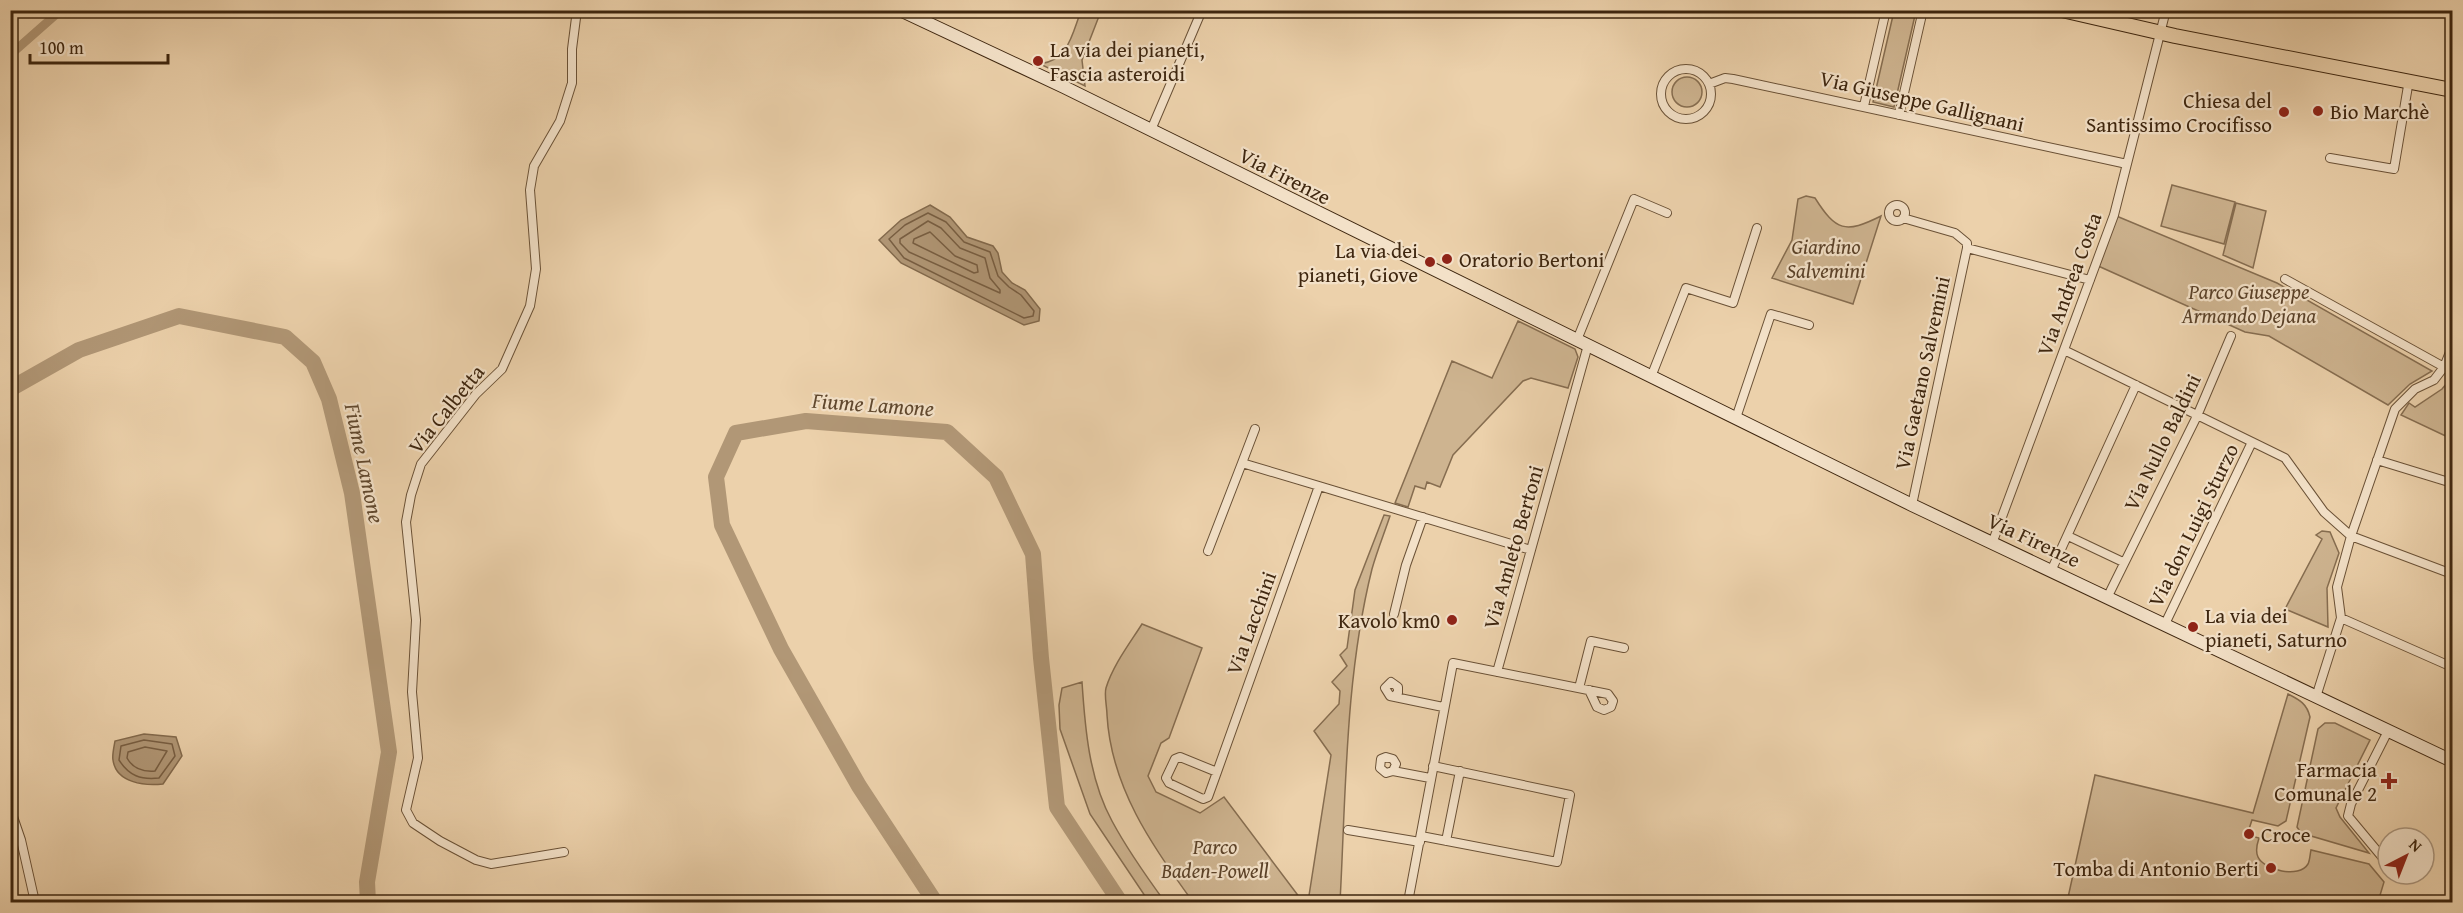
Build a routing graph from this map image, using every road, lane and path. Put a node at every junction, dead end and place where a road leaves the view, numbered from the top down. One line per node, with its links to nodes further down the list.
1 (577, 10): 73 (street, Via Calbetta)
2 (900, 10): 14 (street, Via Firenze)
3 (1202, 10): 14 (street)
4 (1887, 10): 12 (street)
5 (1923, 10): 13 (street)
6 (2062, 10): 8 (main road)
7 (2166, 10): 8 (street, Via Andrea Costa)
8 (2161, 33): 9 (main road); 16 (street, Via Andrea Costa)
9 (2409, 80): 11 (main road); 15 (street)
10 (1709, 84): 10 (street); 12 (street, Via Giuseppe Gallignani)
11 (2448, 88)
12 (1864, 106): 13 (street, Via Giuseppe Gallignani)
13 (1899, 115): 16 (street, Via Giuseppe Gallignani)
14 (1151, 130): 25 (street, Via Firenze)
15 (2330, 158)
16 (2127, 164): 22 (street, Via Andrea Costa)
17 (1667, 213): 25 (street, Via Amleto Bertoni)
18 (1903, 218): 20 (street)
19 (1757, 228): 29 (street)
20 (1967, 248): 22 (street); 39 (street, Via Gaetano Salvemini)
21 (2284, 279): 28 (street)
22 (2090, 280): 27 (street, Via Andrea Costa)
23 (1809, 325): 32 (street)
24 (2231, 336): 31 (street, Via Nullo Baldini)
25 (1582, 343): 29 (street, Via Firenze); 44 (street, Via Amleto Bertoni)
26 (2452, 347): 28 (street)
27 (2064, 350): 30 (street); 43 (street, Via Andrea Costa)
28 (2444, 368): 35 (street)
29 (1651, 377): 32 (street, Via Firenze)
30 (2136, 386): 31 (street); 41 (street)
31 (2197, 416): 34 (street); 46 (street, Via Nullo Baldini)
32 (1736, 418): 39 (street, Via Firenze)
33 (1255, 429): 36 (street)
34 (2252, 442): 42 (street); 52 (street, Via don Luigi Sturzo)
35 (2377, 460): 37 (street); 42 (street)
36 (1242, 463): 38 (street); 45 (street)
37 (2452, 483)
38 (1319, 486): 40 (street); 66 (street, Via Lacchini)
39 (1912, 505): 43 (street, Via Firenze)
40 (1423, 517): 44 (street); 50 (street)
41 (2068, 536): 46 (street); 47 (street)
42 (2351, 536): 48 (street); 51 (street)
43 (1992, 541): 47 (street, Via Firenze)
44 (1531, 550): 55 (street, Via Amleto Bertoni)
45 (1208, 551)
46 (2123, 562): 49 (street, Via Nullo Baldini)
47 (2052, 569): 49 (street, Via Firenze)
48 (2452, 574)
49 (2108, 596): 52 (street, Via Firenze)
50 (1394, 614)
51 (2341, 618): 54 (street); 59 (street)
52 (2165, 624): 59 (street, Via Firenze)
53 (1624, 648): 56 (street)
54 (2452, 667)
55 (1497, 672): 56 (street); 60 (street)
56 (1579, 688): 57 (street)
57 (1589, 690)
58 (1394, 696): 60 (street)
59 (2316, 697): 61 (street, Via Firenze)
60 (1443, 707): 63 (street)
61 (2388, 731): 62 (street, Via Firenze); 72 (street)
62 (2452, 761)
63 (1433, 766): 65 (street); 67 (street)
64 (1393, 771): 67 (street)
65 (1460, 771): 71 (street); 71 (street)
66 (1217, 772): 66 (street, Via Lacchini)
67 (1431, 778): 70 (street)
68 (10, 808): 74 (street)
69 (1348, 830): 70 (street)
70 (1421, 839): 71 (street); 75 (street)
71 (1446, 841)
72 (2376, 850)
73 (564, 852)
74 (35, 903)
75 (1408, 903)

